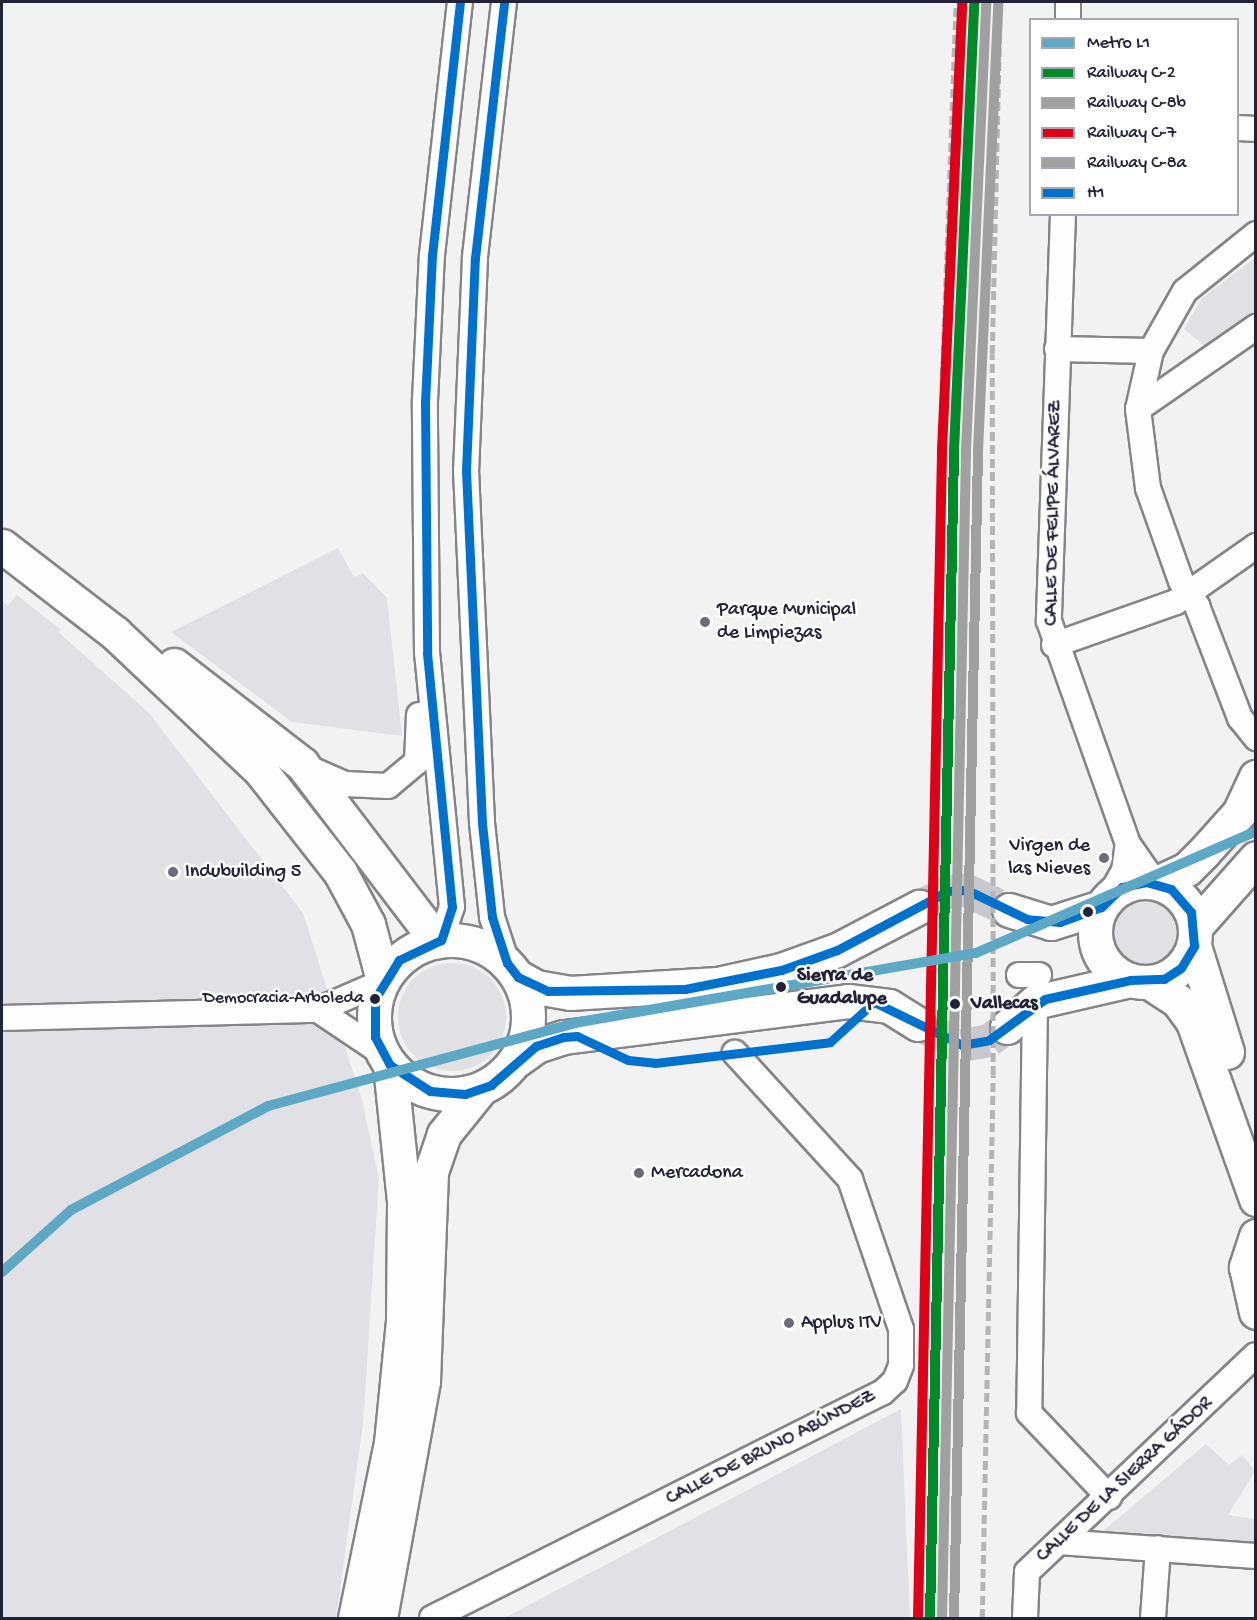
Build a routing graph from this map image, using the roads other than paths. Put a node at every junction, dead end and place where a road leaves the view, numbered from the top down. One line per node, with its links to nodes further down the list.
1 (460, 2): 18 (street)
2 (504, 2): 30 (street)
3 (1068, 2): 4 (street)
4 (1068, 18)
5 (1239, 128): 6 (street)
6 (1256, 129)
7 (1062, 216): 10 (street, CALLE DE FELIPE ÁLVAREZ)
8 (1256, 234): 11 (street)
9 (1256, 327): 12 (street)
10 (1057, 349): 11 (street); 17 (street, CALLE DE FELIPE ÁLVAREZ)
11 (1151, 351): 12 (street)
12 (1138, 409): 15 (street)
13 (2, 546): 16 (main road)
14 (1256, 546): 15 (street)
15 (1190, 594): 17 (street); 19 (street)
16 (115, 633): 20 (main road); 31 (main road)
17 (1054, 645): 22 (street, CALLE DE FELIPE ÁLVAREZ)
18 (427, 653): 20 (street); 29 (street)
19 (1256, 738)
20 (302, 764): 29 (main road)
21 (1256, 777): 24 (main road)
22 (1128, 844): 24 (street, CALLE DE FELIPE ÁLVAREZ); 25 (street)
23 (1256, 858): 28 (main road)
24 (1156, 883): 25 (main road); 28 (main road)
25 (1106, 901): 27 (main road); 32 (main road)
26 (919, 906): 30 (main road)
27 (1009, 910)
28 (1194, 937): 32 (main road); 42 (main road)
29 (439, 941): 30 (main road); 31 (main road)
30 (512, 970): 39 (main road)
31 (383, 981): 34 (street); 38 (main road)
32 (1139, 981): 33 (main road); 43 (main road)
33 (1031, 984): 37 (main road); 47 (street)
34 (318, 1010): 35 (street); 38 (street)
35 (2, 1018)
36 (918, 1024): 39 (main road)
37 (1007, 1027)
38 (386, 1059): 41 (main road); 51 (main road)
39 (517, 1060): 41 (main road)
40 (742, 1062): 53 (street, CALLE DE BRUNO ABÚNDEZ)
41 (478, 1092): 52 (main road)
42 (1256, 1133)
43 (1256, 1199)
44 (1256, 1236): 45 (main road)
45 (1256, 1312)
46 (1256, 1355): 47 (street, CALLE DE LA SIERRA GÁDOR)
47 (1109, 1497): 48 (street, CALLE DE LA SIERRA GÁDOR)
48 (1059, 1542): 49 (street); 54 (street, CALLE DE LA SIERRA GÁDOR)
49 (1158, 1548): 50 (street); 55 (street)
50 (1256, 1556)
51 (356, 1618)
52 (380, 1618)
53 (432, 1618)
54 (1025, 1618)
55 (1153, 1618)

